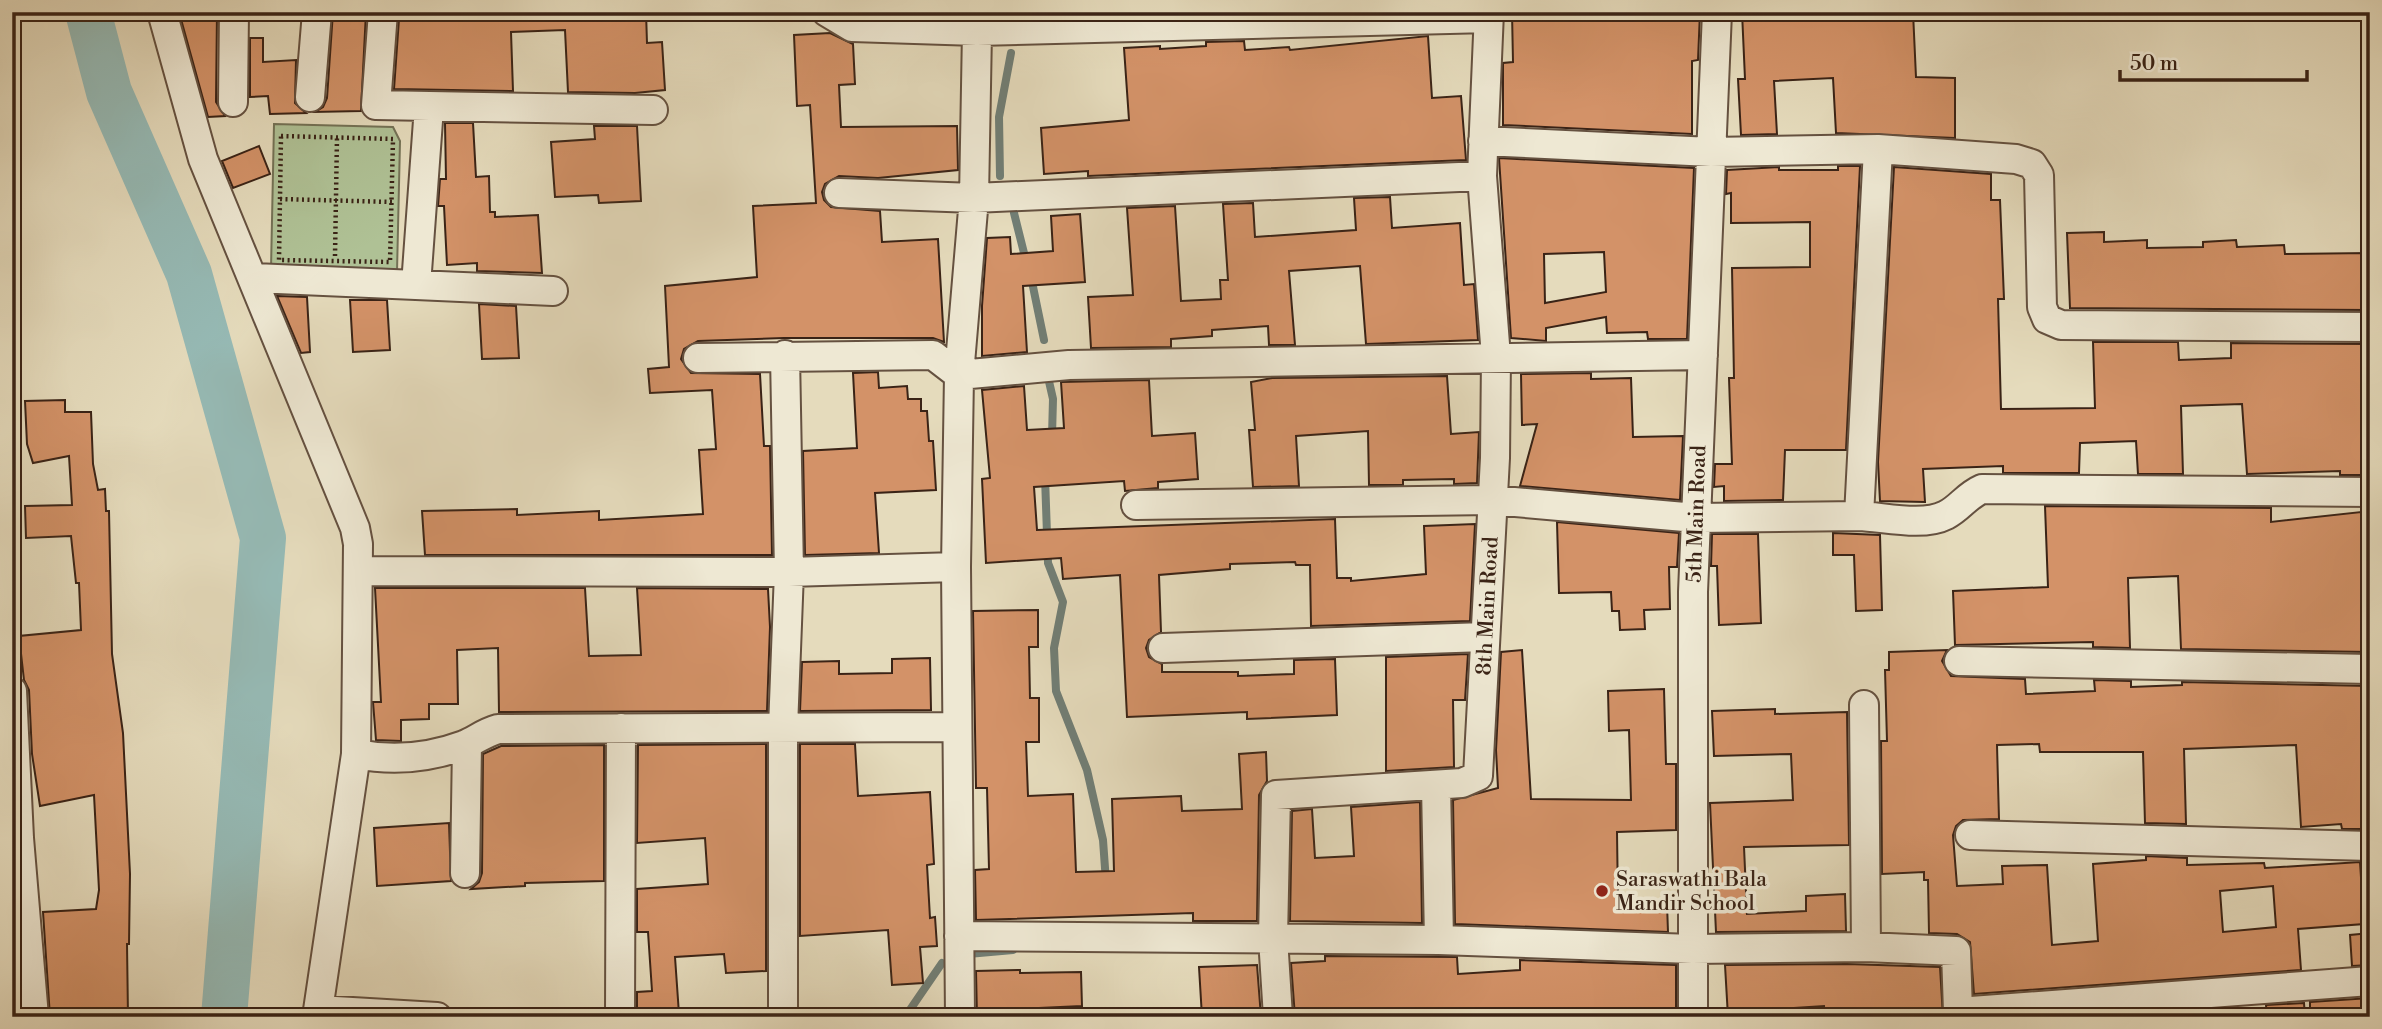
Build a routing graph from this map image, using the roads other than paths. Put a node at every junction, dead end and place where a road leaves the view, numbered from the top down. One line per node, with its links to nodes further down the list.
1 (162, 12): 19 (street)
2 (234, 12): 10 (street)
3 (317, 12): 9 (street)
4 (383, 12): 11 (street)
5 (827, 12): 8 (street)
6 (1717, 12): 15 (street, 5th Main Road)
7 (1489, 15): 8 (street); 13 (street, 8th Main Road)
8 (977, 31): 18 (street)
9 (310, 97)
10 (233, 102)
11 (429, 107): 12 (street); 20 (street)
12 (653, 110)
13 (1483, 141): 15 (street); 16 (street, 8th Main Road)
14 (1878, 149): 15 (street); 22 (street); 31 (street)
15 (1712, 152): 24 (street, 5th Main Road)
16 (1482, 176): 18 (street); 25 (street, 8th Main Road)
17 (839, 193): 18 (street)
18 (974, 198): 27 (street)
19 (254, 278): 20 (street); 34 (street)
20 (416, 285): 21 (street)
21 (553, 291)
22 (2370, 327)
23 (785, 355): 26 (street); 27 (street); 35 (street)
24 (1703, 355): 25 (street); 32 (street, 5th Main Road)
25 (1496, 357): 27 (street); 29 (street, 8th Main Road)
26 (698, 358)
27 (959, 375): 33 (street)
28 (2370, 492): 31 (street)
29 (1492, 500): 30 (street); 32 (street); 36 (street, 8th Main Road)
30 (1136, 505)
31 (1858, 516): 32 (street)
32 (1696, 518): 56 (street, 5th Main Road)
33 (956, 567): 35 (street); 43 (street)
34 (359, 571): 35 (street); 46 (street)
35 (789, 572): 42 (street)
36 (1485, 637): 37 (street); 47 (street, 8th Main Road)
37 (1163, 648)
38 (1959, 661): 39 (street)
39 (2370, 669)
40 (12, 691): 49 (street)
41 (1864, 705): 55 (street)
42 (783, 727): 43 (street); 44 (street); 62 (street)
43 (956, 727): 52 (street)
44 (621, 729): 45 (street); 61 (street)
45 (467, 744): 46 (street); 51 (street)
46 (356, 754): 59 (street)
47 (1436, 785): 53 (street, 8th Main Road); 54 (street)
48 (1970, 835): 50 (street)
49 (16, 838): 58 (street)
50 (2370, 846)
51 (465, 873)
52 (959, 936): 53 (street); 63 (street)
53 (1273, 938): 54 (street); 64 (street, 8th Main Road)
54 (1438, 940): 56 (street)
55 (1866, 947): 56 (street); 57 (street)
56 (1692, 949): 65 (street, 5th Main Road)
57 (2370, 981)
58 (27, 1009)
59 (317, 1013): 60 (street)
60 (437, 1017)
61 (620, 1017)
62 (783, 1017)
63 (960, 1017)
64 (1278, 1017)
65 (1693, 1017)

